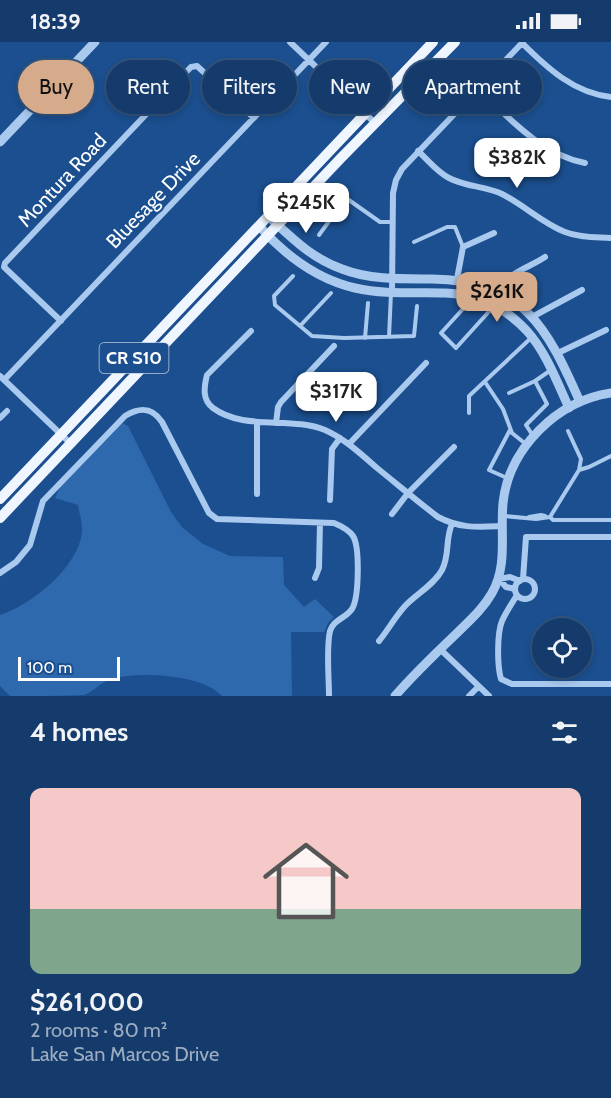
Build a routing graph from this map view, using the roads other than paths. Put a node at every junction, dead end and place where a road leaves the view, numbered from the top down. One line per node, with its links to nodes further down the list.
1 (95, 42): 16 (street)
2 (290, 42): 7 (street)
3 (326, 42): 7 (street, Bluesage Drive)
4 (434, 42): 9 (main road, CR S10)
5 (455, 42): 15 (main road, CR S10)
6 (522, 43): 8 (street); 10 (street)
7 (309, 60): 14 (street, Bluesage Drive)
8 (506, 60)
9 (391, 87)
10 (611, 97)
11 (365, 114): 15 (street); 19 (main road, CR S10)
12 (454, 114): 17 (street)
13 (504, 114): 18 (street)
14 (254, 118): 42 (street, Bluesage Drive); 42 (street, Montura Road)
15 (375, 123): 21 (main road, CR S10)
16 (0, 142)
17 (418, 151): 20 (street); 26 (street)
18 (585, 163)
19 (269, 217): 21 (street); 22 (main road, CR S10)
20 (393, 222): 24 (lane); 31 (street)
21 (278, 225): 25 (main road, CR S10); 31 (street)
22 (260, 227): 25 (street); 67 (main road, CR S10)
23 (494, 233): 28 (street)
24 (320, 235)
25 (268, 236): 34 (street); 70 (main road, CR S10)
26 (611, 238)
27 (414, 242): 28 (lane)
28 (463, 247): 32 (street)
29 (545, 257): 35 (street)
30 (293, 276): 43 (lane)
31 (392, 279): 32 (street); 34 (street)
32 (457, 279): 35 (street)
33 (582, 290): 41 (street)
34 (392, 292): 37 (street); 46 (lane)
35 (499, 292): 41 (street)
36 (331, 293): 43 (lane)
37 (474, 297): 39 (street); 39 (lane)
38 (368, 303): 48 (lane)
39 (494, 305): 47 (street)
40 (417, 306): 46 (lane)
41 (532, 316): 50 (street)
42 (60, 321): 53 (street, Bluesage Drive)
43 (300, 326): 48 (lane)
44 (606, 330): 50 (street)
45 (251, 332): 63 (street)
46 (389, 337): 48 (lane)
47 (532, 337): 52 (street); 55 (lane)
48 (365, 338)
49 (333, 346): 64 (street)
50 (558, 353): 58 (street)
51 (426, 363): 71 (street)
52 (550, 370): 54 (lane); 59 (street)
53 (2, 378): 67 (street)
54 (535, 381): 56 (lane); 68 (lane)
55 (485, 382): 61 (lane); 65 (lane)
56 (509, 393)
57 (611, 393): 58 (street)
58 (580, 402): 59 (street)
59 (569, 408): 68 (street)
60 (7, 411): 62 (street)
61 (469, 413)
62 (0, 418)
63 (257, 422): 64 (street); 78 (street)
64 (276, 423): 69 (street)
65 (511, 430): 72 (lane); 76 (lane)
66 (568, 431): 75 (lane)
67 (61, 435): 70 (street); 79 (main road, CR S10)
68 (533, 436): 72 (street)
69 (340, 438): 71 (street); 80 (street)
70 (70, 443): 83 (main road, CR S10)
71 (349, 444): 77 (street)
72 (527, 445): 76 (street)
73 (454, 447): 77 (street)
74 (611, 456): 75 (lane)
75 (579, 470): 82 (lane)
76 (509, 479): 85 (street)
77 (408, 493): 81 (street); 87 (street)
78 (257, 494)
79 (0, 499)
80 (330, 500)
81 (392, 514)
82 (547, 517): 84 (lane); 85 (lane)
83 (0, 518)
84 (611, 520)
85 (503, 521): 87 (street); 91 (street)
86 (320, 523): 89 (street); 90 (street); 98 (street)
87 (452, 524): 94 (street)
88 (611, 537): 92 (street)
89 (0, 573)
90 (315, 578)
91 (499, 579): 92 (street); 93 (street); 95 (street)
92 (521, 580): 93 (street); 93 (street)
93 (516, 592): 96 (street)
94 (379, 641)
95 (440, 649): 97 (street); 99 (street)
96 (611, 684)
97 (478, 687): 100 (street); 101 (street)
98 (329, 696)
99 (395, 696)
100 (469, 696)
101 (489, 696)

